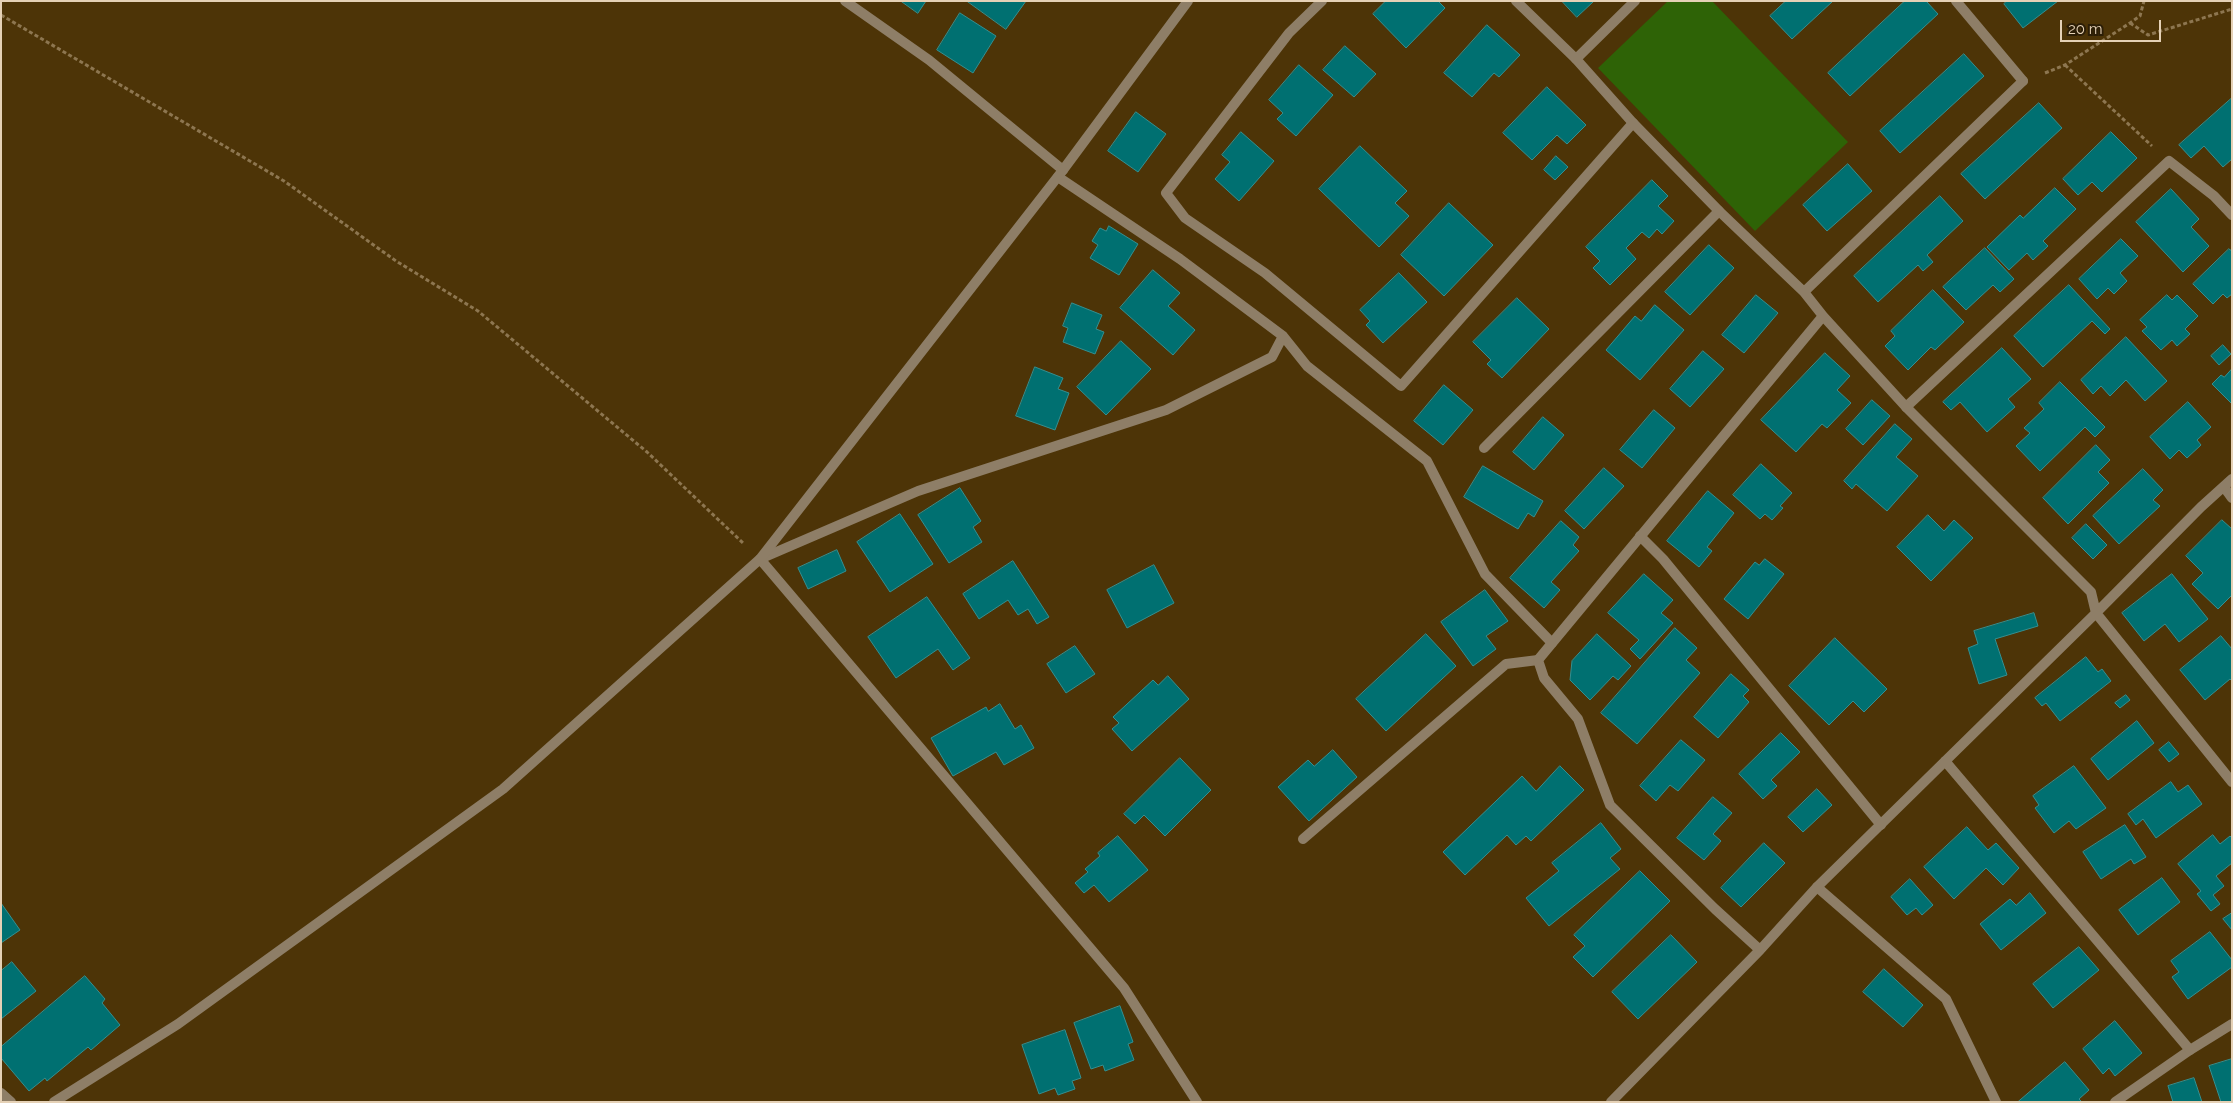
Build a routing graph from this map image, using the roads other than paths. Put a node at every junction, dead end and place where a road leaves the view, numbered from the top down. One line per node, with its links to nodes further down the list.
1 (845, 1): 9 (street)
2 (1188, 1): 9 (street)
3 (1322, 1): 8 (street)
4 (1516, 1): 7 (street)
5 (1635, 1): 7 (street)
6 (1956, 1): 12 (street)
7 (1576, 59): 8 (street)
8 (1633, 123): 10 (street)
9 (1060, 174): 14 (street); 21 (street)
10 (1719, 211): 12 (street); 16 (street)
11 (2232, 215): 15 (street)
12 (1804, 292): 13 (street)
13 (1822, 316): 15 (street); 20 (street)
14 (1283, 336): 21 (street); 23 (street)
15 (1906, 407): 22 (street)
16 (1484, 448)
17 (2232, 479): 18 (street)
18 (2224, 487): 19 (street); 22 (street)
19 (2232, 498)
20 (1640, 536): 23 (street); 27 (street)
21 (760, 559): 35 (street); 36 (street)
22 (2096, 613): 25 (street); 26 (street)
23 (1552, 642): 24 (street)
24 (1538, 660): 28 (street); 30 (street)
25 (1945, 761): 27 (street); 32 (street)
26 (2232, 782)
27 (1881, 825): 29 (street)
28 (1303, 839)
29 (1817, 887): 30 (street); 38 (street)
30 (1760, 950): 37 (street)
31 (2232, 1024): 32 (street)
32 (2190, 1050): 39 (street)
33 (1, 1093): 34 (street)
34 (11, 1102)
35 (54, 1102)
36 (1197, 1102)
37 (1611, 1102)
38 (1996, 1102)
39 (2115, 1102)

